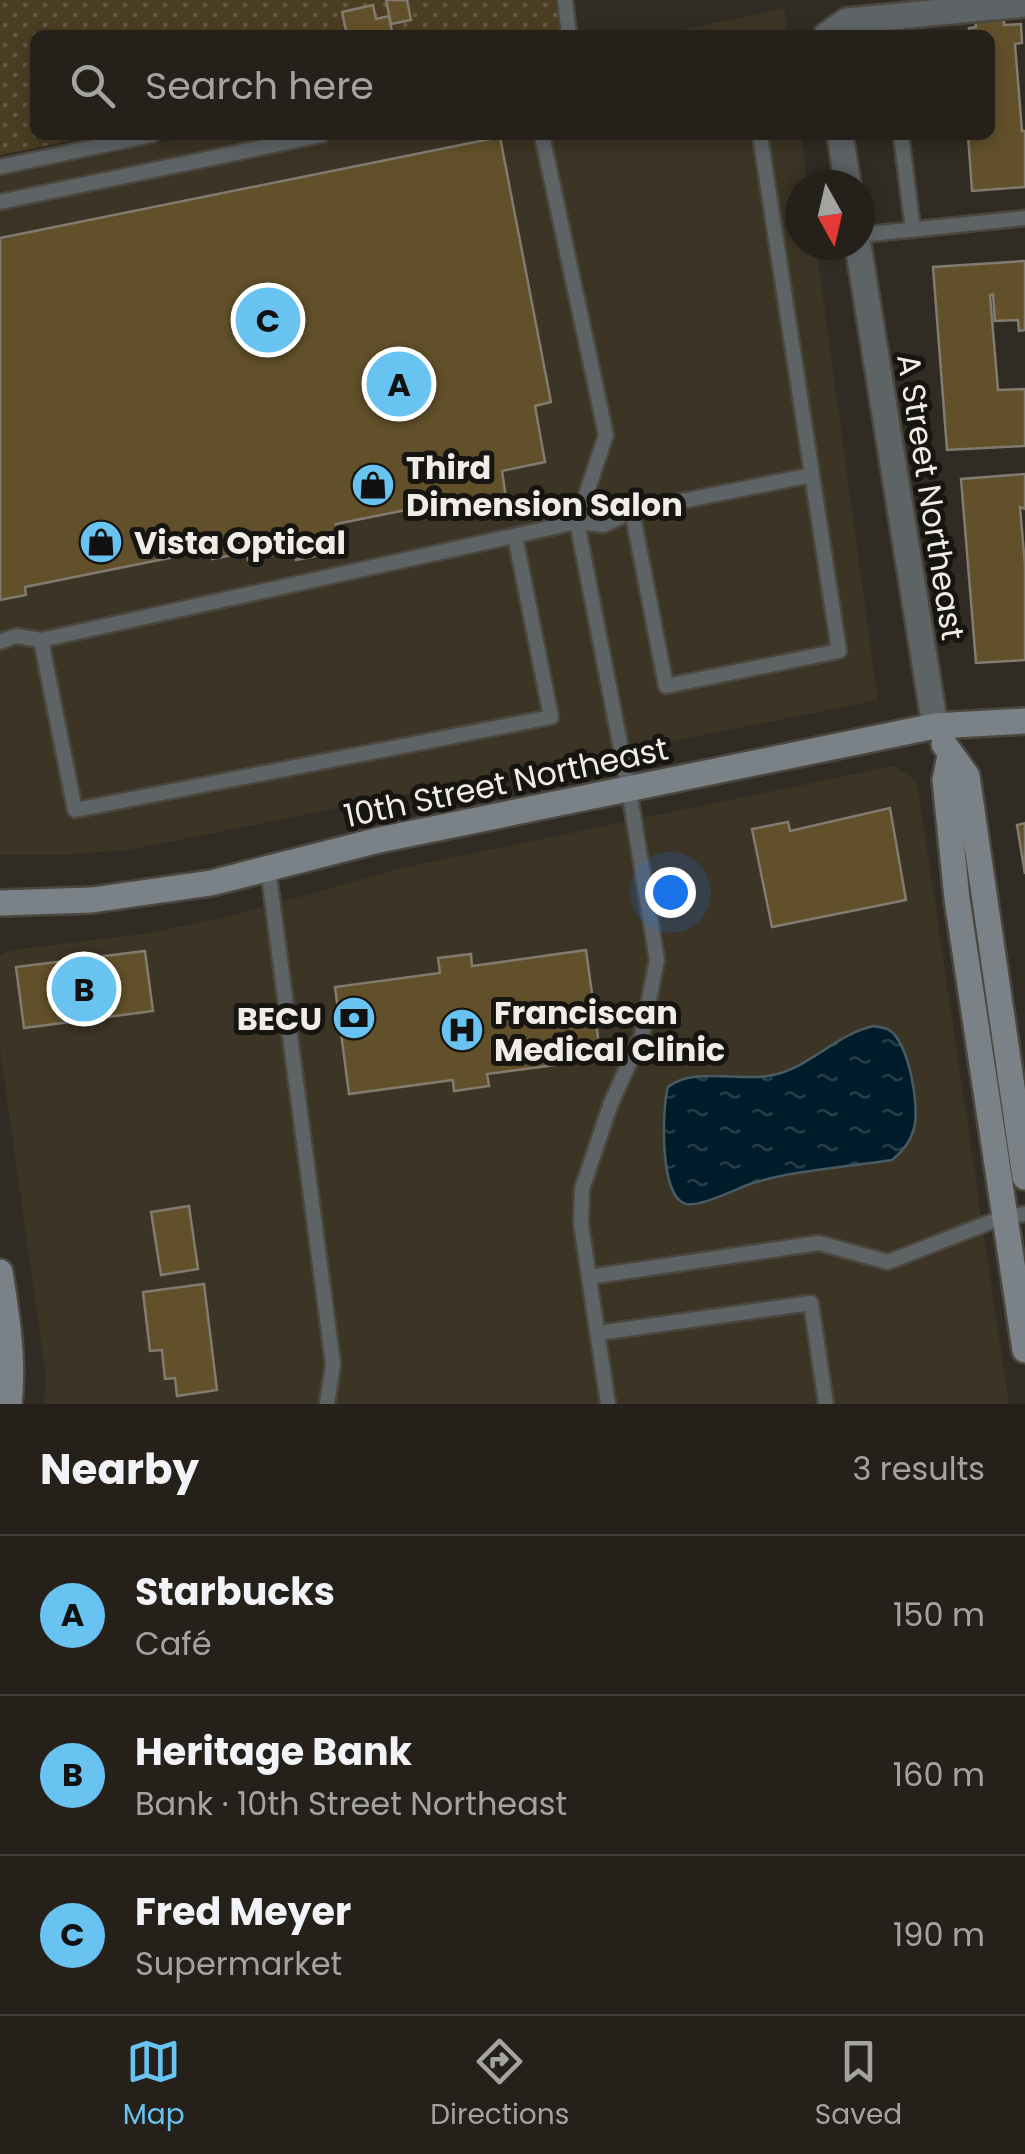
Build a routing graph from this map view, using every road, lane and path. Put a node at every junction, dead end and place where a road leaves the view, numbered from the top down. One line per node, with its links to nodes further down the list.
1 (565, 0): 4 (lane)
2 (1025, 4): 3 (street)
3 (887, 26): 5 (street)
4 (568, 30)
5 (834, 30)
6 (128, 140): 12 (lane)
7 (298, 140): 14 (lane)
8 (543, 140): 21 (lane)
9 (761, 140): 19 (lane)
10 (841, 140): 13 (street)
11 (902, 140): 16 (lane)
12 (0, 167)
13 (846, 170)
14 (0, 202)
15 (1025, 218): 16 (lane)
16 (913, 230): 17 (lane)
17 (875, 234)
18 (860, 260): 26 (street, A Street Northeast)
19 (812, 475): 20 (lane); 20 (lane)
20 (632, 511): 21 (lane)
21 (577, 522): 22 (lane); 28 (lane)
22 (515, 536): 23 (lane); 23 (lane)
23 (42, 640): 24 (lane)
24 (0, 642)
25 (1025, 720): 26 (street, 10th Street Northeast)
26 (935, 726): 27 (street, A Street Northeast); 28 (street, 10th Street Northeast)
27 (950, 756): 31 (street, A Street Northeast); 32 (street)
28 (629, 790): 29 (street, 10th Street Northeast); 34 (lane)
29 (268, 868): 30 (street, 10th Street Northeast); 38 (lane)
30 (0, 903)
31 (1025, 1177)
32 (1015, 1215): 34 (lane); 36 (street)
33 (0, 1272): 37 (street)
34 (590, 1277): 35 (lane)
35 (598, 1333): 39 (lane); 40 (lane)
36 (1025, 1350)
37 (9, 1404)
38 (328, 1404)
39 (608, 1404)
40 (826, 1404)

